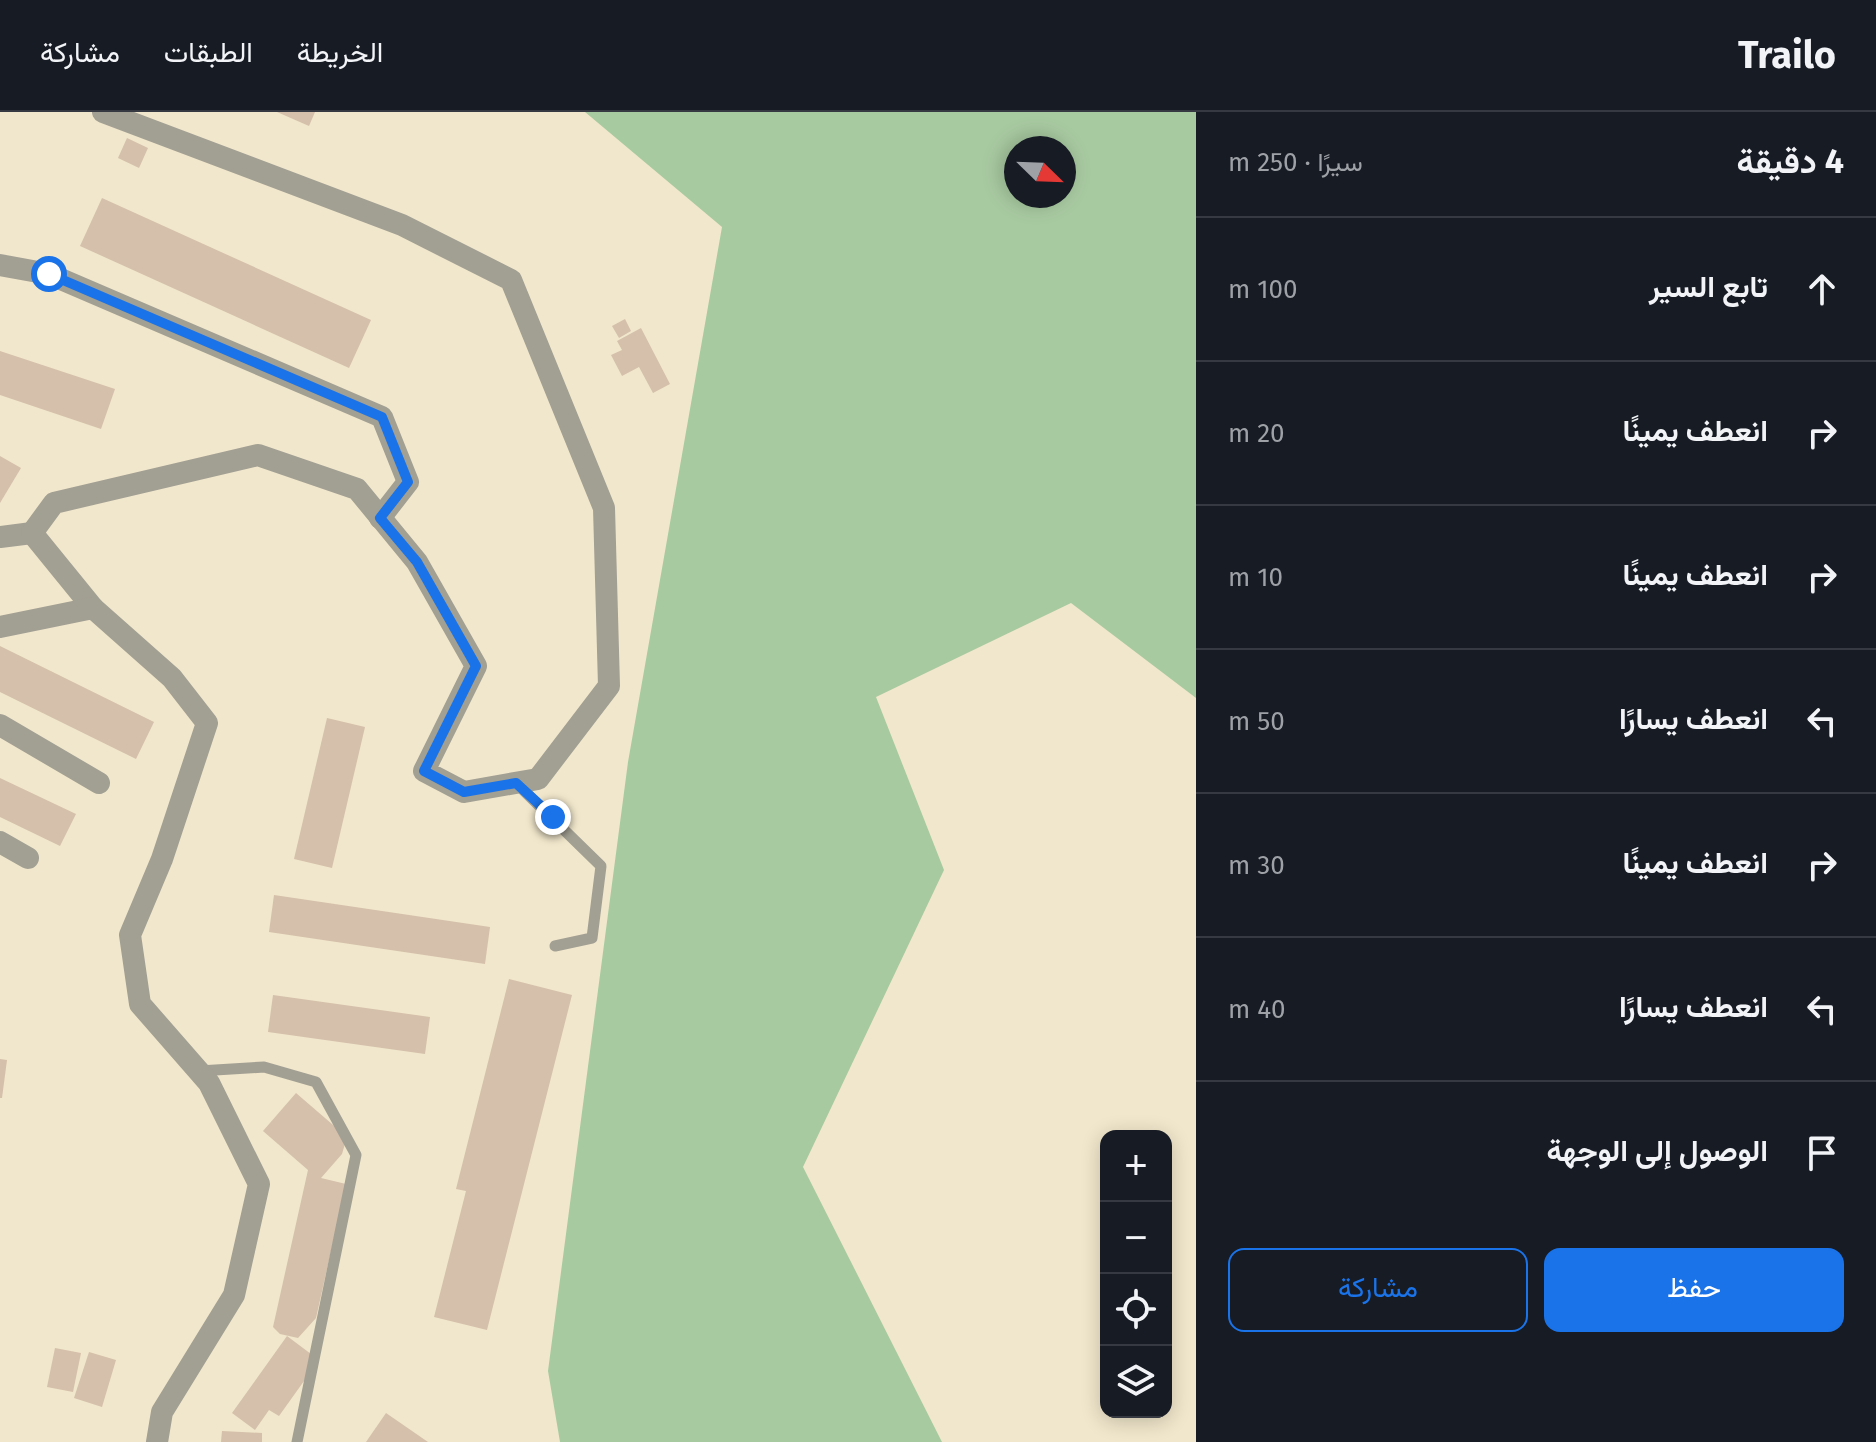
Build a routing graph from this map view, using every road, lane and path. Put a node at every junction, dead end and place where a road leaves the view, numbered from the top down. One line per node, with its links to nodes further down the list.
1 (103, 112): 10 (street)
2 (0, 265): 3 (street)
3 (380, 518): 4 (street); 10 (street)
4 (32, 533): 5 (street); 6 (street)
5 (0, 537)
6 (93, 608): 7 (street); 14 (street)
7 (0, 627)
8 (0, 725): 9 (street)
9 (99, 783)
10 (516, 783): 13 (lane)
11 (0, 842): 12 (street)
12 (28, 858)
13 (555, 946)
14 (198, 1071): 15 (street); 16 (lane)
15 (157, 1442)
16 (297, 1442)

